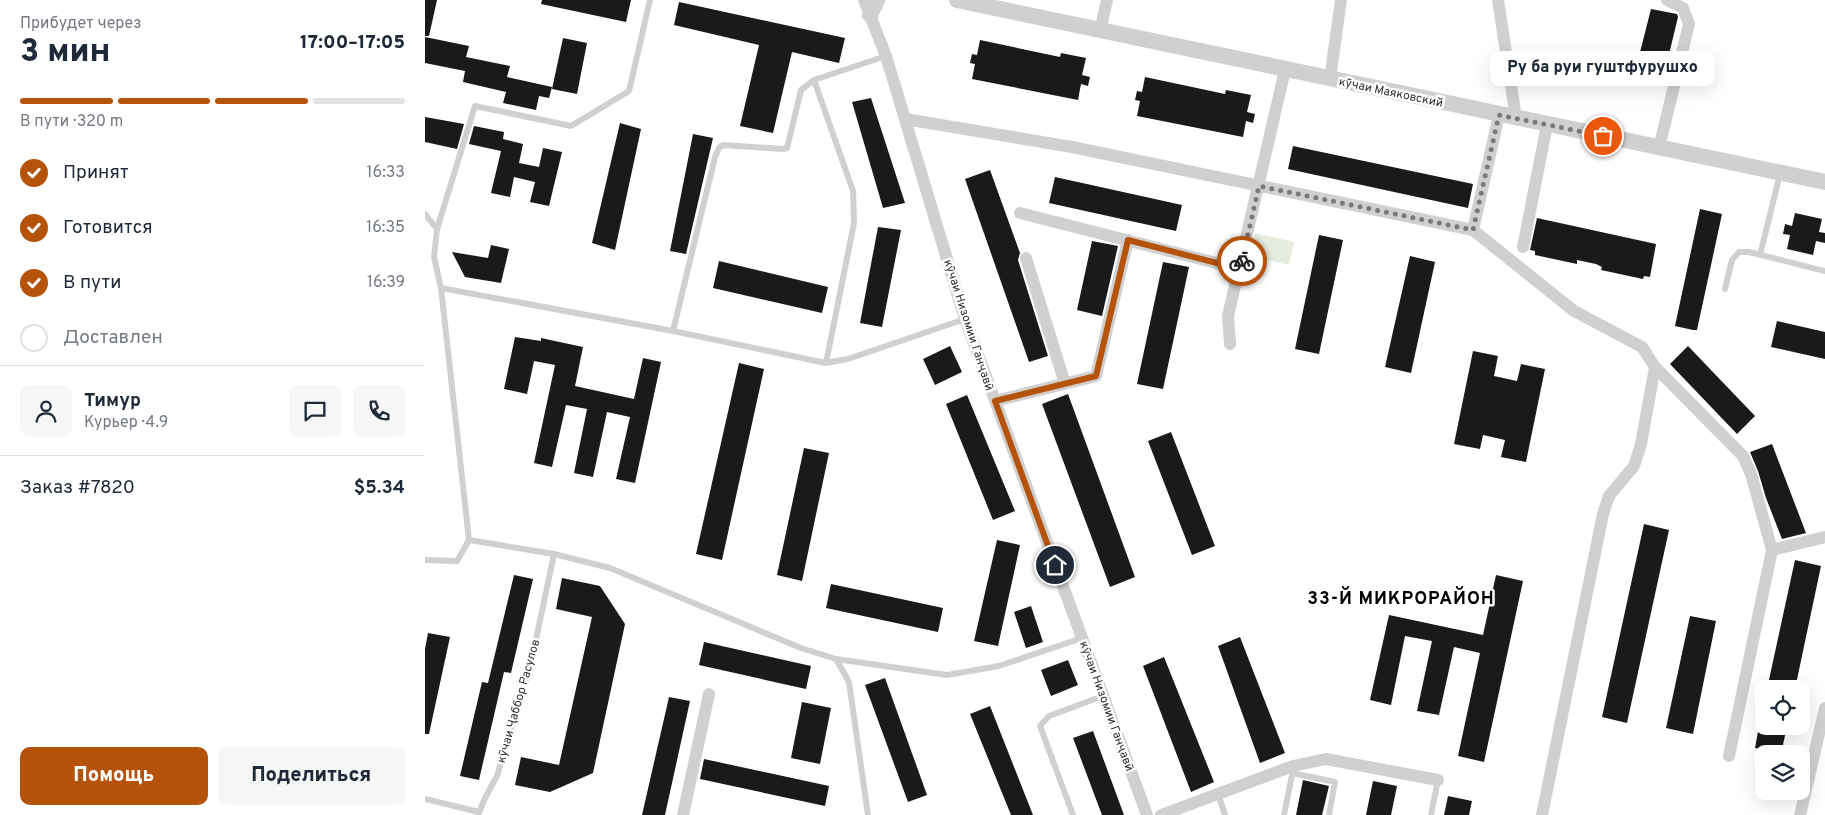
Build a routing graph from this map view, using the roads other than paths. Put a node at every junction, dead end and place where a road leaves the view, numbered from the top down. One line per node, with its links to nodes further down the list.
1 (650, 0): 23 (lane)
2 (957, 0): 8 (street, кӯчаи Маяковский)
3 (1107, 0): 8 (street)
4 (1341, 0): 11 (street)
5 (1498, 0): 14 (street)
6 (1667, 0): 17 (street)
7 (870, 5): 9 (street, кӯчаи Низомии Ганҷавӣ)
8 (1100, 31): 10 (street, кӯчаи Маяковский)
9 (886, 56): 12 (lane); 15 (street, кӯчаи Низомии Ганҷавӣ)
10 (1285, 70): 11 (street, кӯчаи Маяковский); 20 (street)
11 (1330, 79): 13 (street, кӯчаи Маяковский)
12 (814, 80): 34 (lane); 36 (lane)
13 (1499, 115): 14 (street, кӯчаи Маяковский); 24 (street)
14 (1516, 118): 16 (street, кӯчаи Маяковский)
15 (905, 119): 20 (street); 33 (street, кӯчаи Низомии Ганҷавӣ)
16 (1547, 125): 17 (street, кӯчаи Маяковский); 26 (street)
17 (1659, 148): 18 (street, кӯчаи Маяковский)
18 (1780, 173): 19 (street, кӯчаи Маяковский); 27 (lane)
19 (1825, 182)
20 (1259, 186): 24 (street); 29 (street)
21 (1020, 213): 25 (street)
22 (425, 214): 23 (lane)
23 (437, 229): 31 (lane)
24 (1473, 230): 37 (street)
25 (1128, 240): 29 (street); 38 (street)
26 (1523, 247)
27 (1760, 255): 30 (lane); 32 (lane)
28 (1026, 258): 38 (street)
29 (1240, 269): 35 (street)
30 (1825, 271)
31 (441, 288): 34 (lane); 41 (lane)
32 (1725, 290)
33 (965, 319): 36 (lane); 39 (street, кӯчаи Низомии Ганҷавӣ)
34 (673, 331): 36 (lane)
35 (1230, 344)
36 (826, 363)
37 (1655, 367): 42 (street); 65 (street)
38 (1065, 384): 39 (street)
39 (995, 401): 45 (street, кӯчаи Низомии Ганҷавӣ)
40 (1825, 536): 42 (street)
41 (469, 540): 43 (lane); 44 (lane)
42 (1772, 550): 50 (street)
43 (554, 554): 46 (lane); 55 (lane, кӯчаи Ҷаббор Расулов)
44 (425, 560)
45 (1082, 638): 46 (lane); 48 (street, кӯчаи Низомии Ганҷавӣ)
46 (836, 659): 57 (lane)
47 (709, 694): 56 (street)
48 (1103, 696): 58 (lane); 59 (street, кӯчаи Низомии Ганҷавӣ)
49 (1825, 708): 66 (street)
50 (1729, 756)
51 (1293, 769): 52 (street); 53 (street); 62 (lane); 63 (lane)
52 (1438, 780): 64 (lane)
53 (1217, 793): 60 (street); 61 (lane)
54 (425, 799): 55 (lane)
55 (478, 814)
56 (683, 815)
57 (868, 815)
58 (1073, 815)
59 (1147, 815)
60 (1161, 815)
61 (1225, 815)
62 (1284, 815)
63 (1329, 815)
64 (1431, 815)
65 (1542, 815)
66 (1801, 815)

